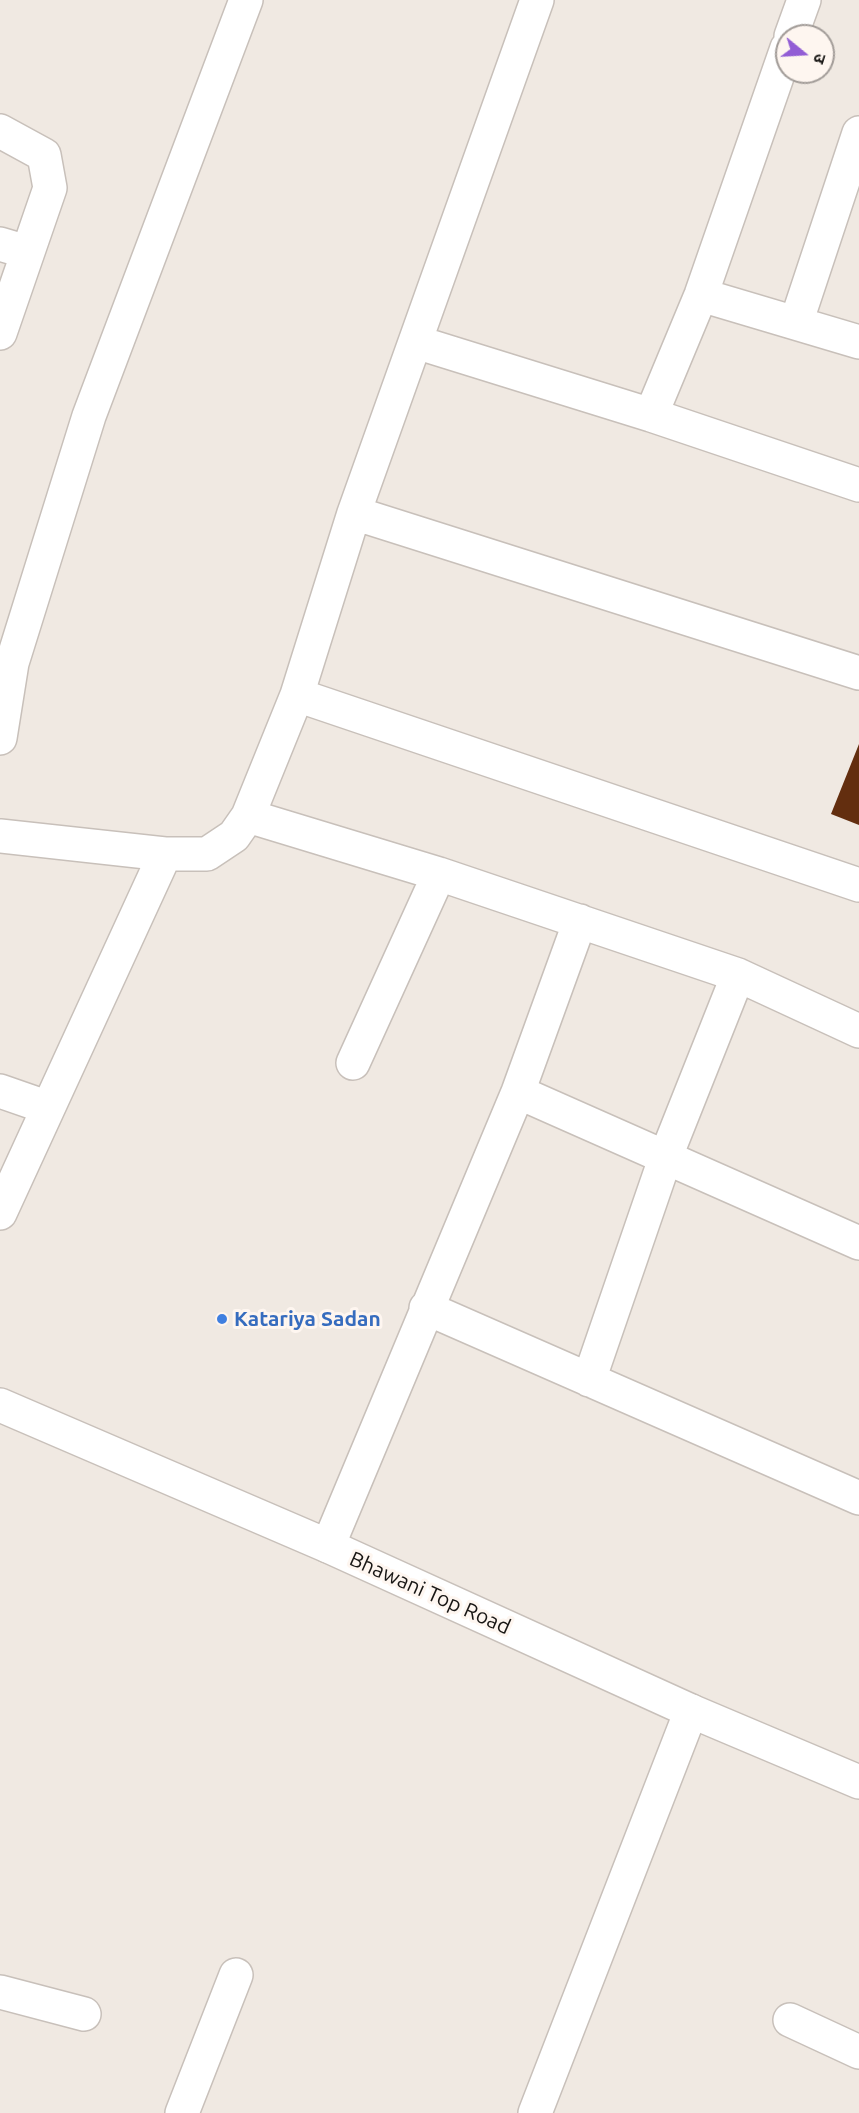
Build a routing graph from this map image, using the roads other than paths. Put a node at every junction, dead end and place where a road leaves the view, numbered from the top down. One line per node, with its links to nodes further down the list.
1 (246, 0): 17 (street)
2 (537, 0): 12 (street)
3 (804, 0): 4 (street)
4 (795, 24)
5 (775, 82): 9 (street)
6 (0, 131): 8 (street)
7 (859, 133): 10 (street)
8 (14, 248): 11 (street)
9 (701, 295): 10 (street); 14 (street)
10 (796, 323): 13 (street)
11 (0, 333)
12 (416, 342): 14 (street); 16 (street)
13 (859, 342)
14 (651, 415): 15 (street)
15 (859, 485)
16 (354, 513): 18 (street); 19 (street)
17 (6, 661): 20 (street)
18 (859, 673)
19 (297, 695): 21 (street); 25 (street)
20 (0, 738)
21 (248, 816): 23 (street); 24 (street)
22 (0, 836): 23 (street)
23 (165, 854): 32 (street)
24 (439, 874): 26 (street); 29 (street)
25 (859, 885)
26 (580, 921): 27 (street); 31 (street)
27 (738, 975): 28 (street); 33 (street)
28 (859, 1031)
29 (353, 1063)
30 (0, 1091): 32 (street)
31 (518, 1092): 33 (street); 36 (street)
32 (46, 1107): 34 (street)
33 (666, 1156): 35 (street); 37 (street)
34 (0, 1213)
35 (859, 1243)
36 (426, 1308): 37 (street); 40 (street)
37 (589, 1380): 39 (street)
38 (0, 1405): 40 (street, Bhawani Top Road)
39 (859, 1498)
40 (328, 1546): 41 (street, Bhawani Top Road)
41 (691, 1711): 42 (street, Bhawani Top Road); 49 (street)
42 (859, 1782)
43 (236, 1975): 48 (street)
44 (0, 1992): 45 (street)
45 (84, 2014)
46 (790, 2020): 47 (street)
47 (859, 2052)
48 (182, 2113)
49 (535, 2113)

